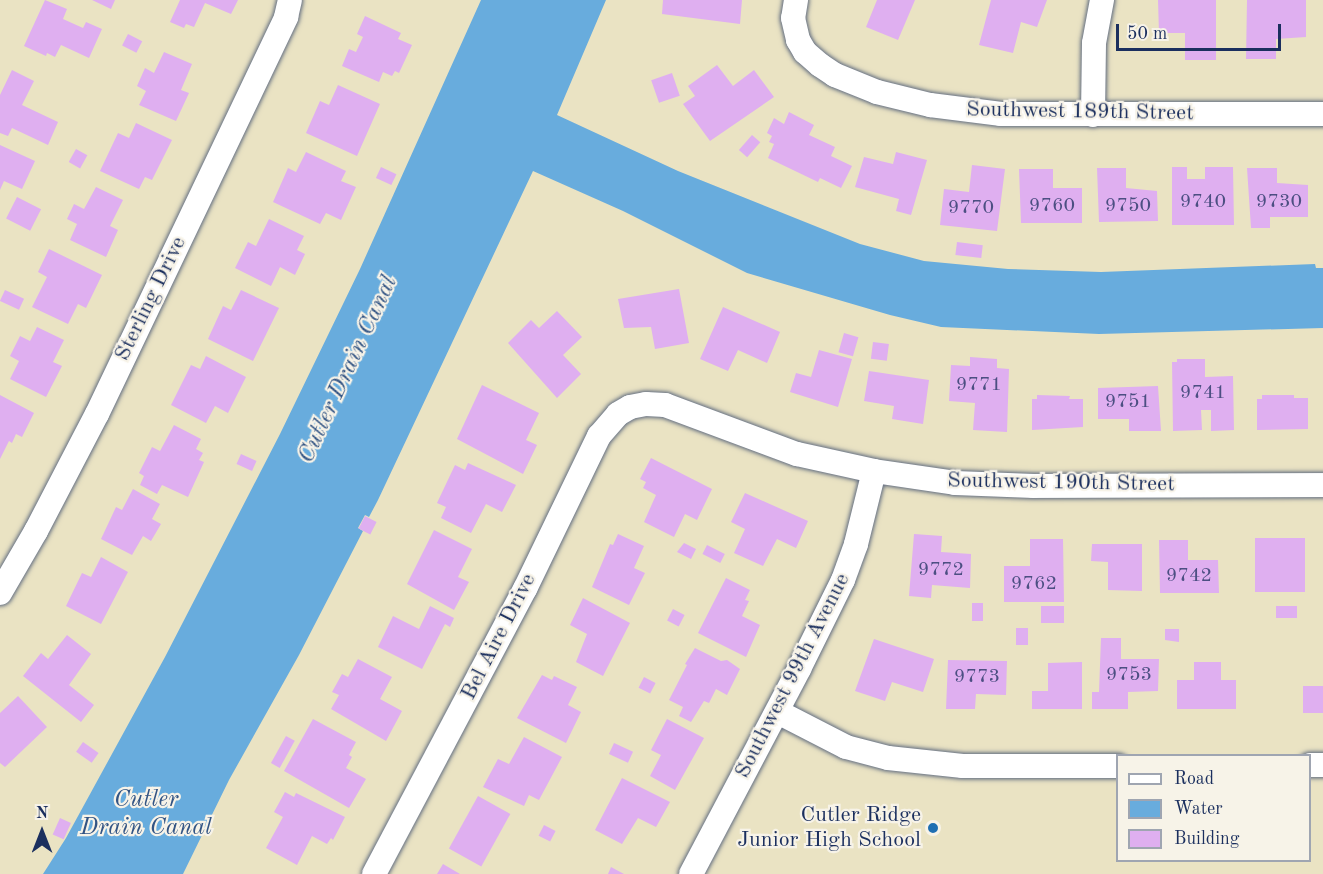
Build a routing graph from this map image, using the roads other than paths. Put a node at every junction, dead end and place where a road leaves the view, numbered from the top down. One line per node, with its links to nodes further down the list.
1 (290, 0): 9 (street, Sterling Drive)
2 (796, 0): 5 (street, Southwest 189th Street)
3 (1102, 0): 5 (street)
4 (1323, 114): 5 (street, Southwest 189th Street)
5 (1093, 115)
6 (630, 407): 7 (street, Southwest 190th Street); 12 (street, Bel Aire Drive)
7 (874, 471): 8 (street, Southwest 190th Street); 10 (street, Southwest 99th Avenue)
8 (1323, 485)
9 (0, 593)
10 (777, 712): 11 (street); 13 (street, Southwest 99th Avenue)
11 (1116, 766)
12 (374, 874)
13 (691, 874)

